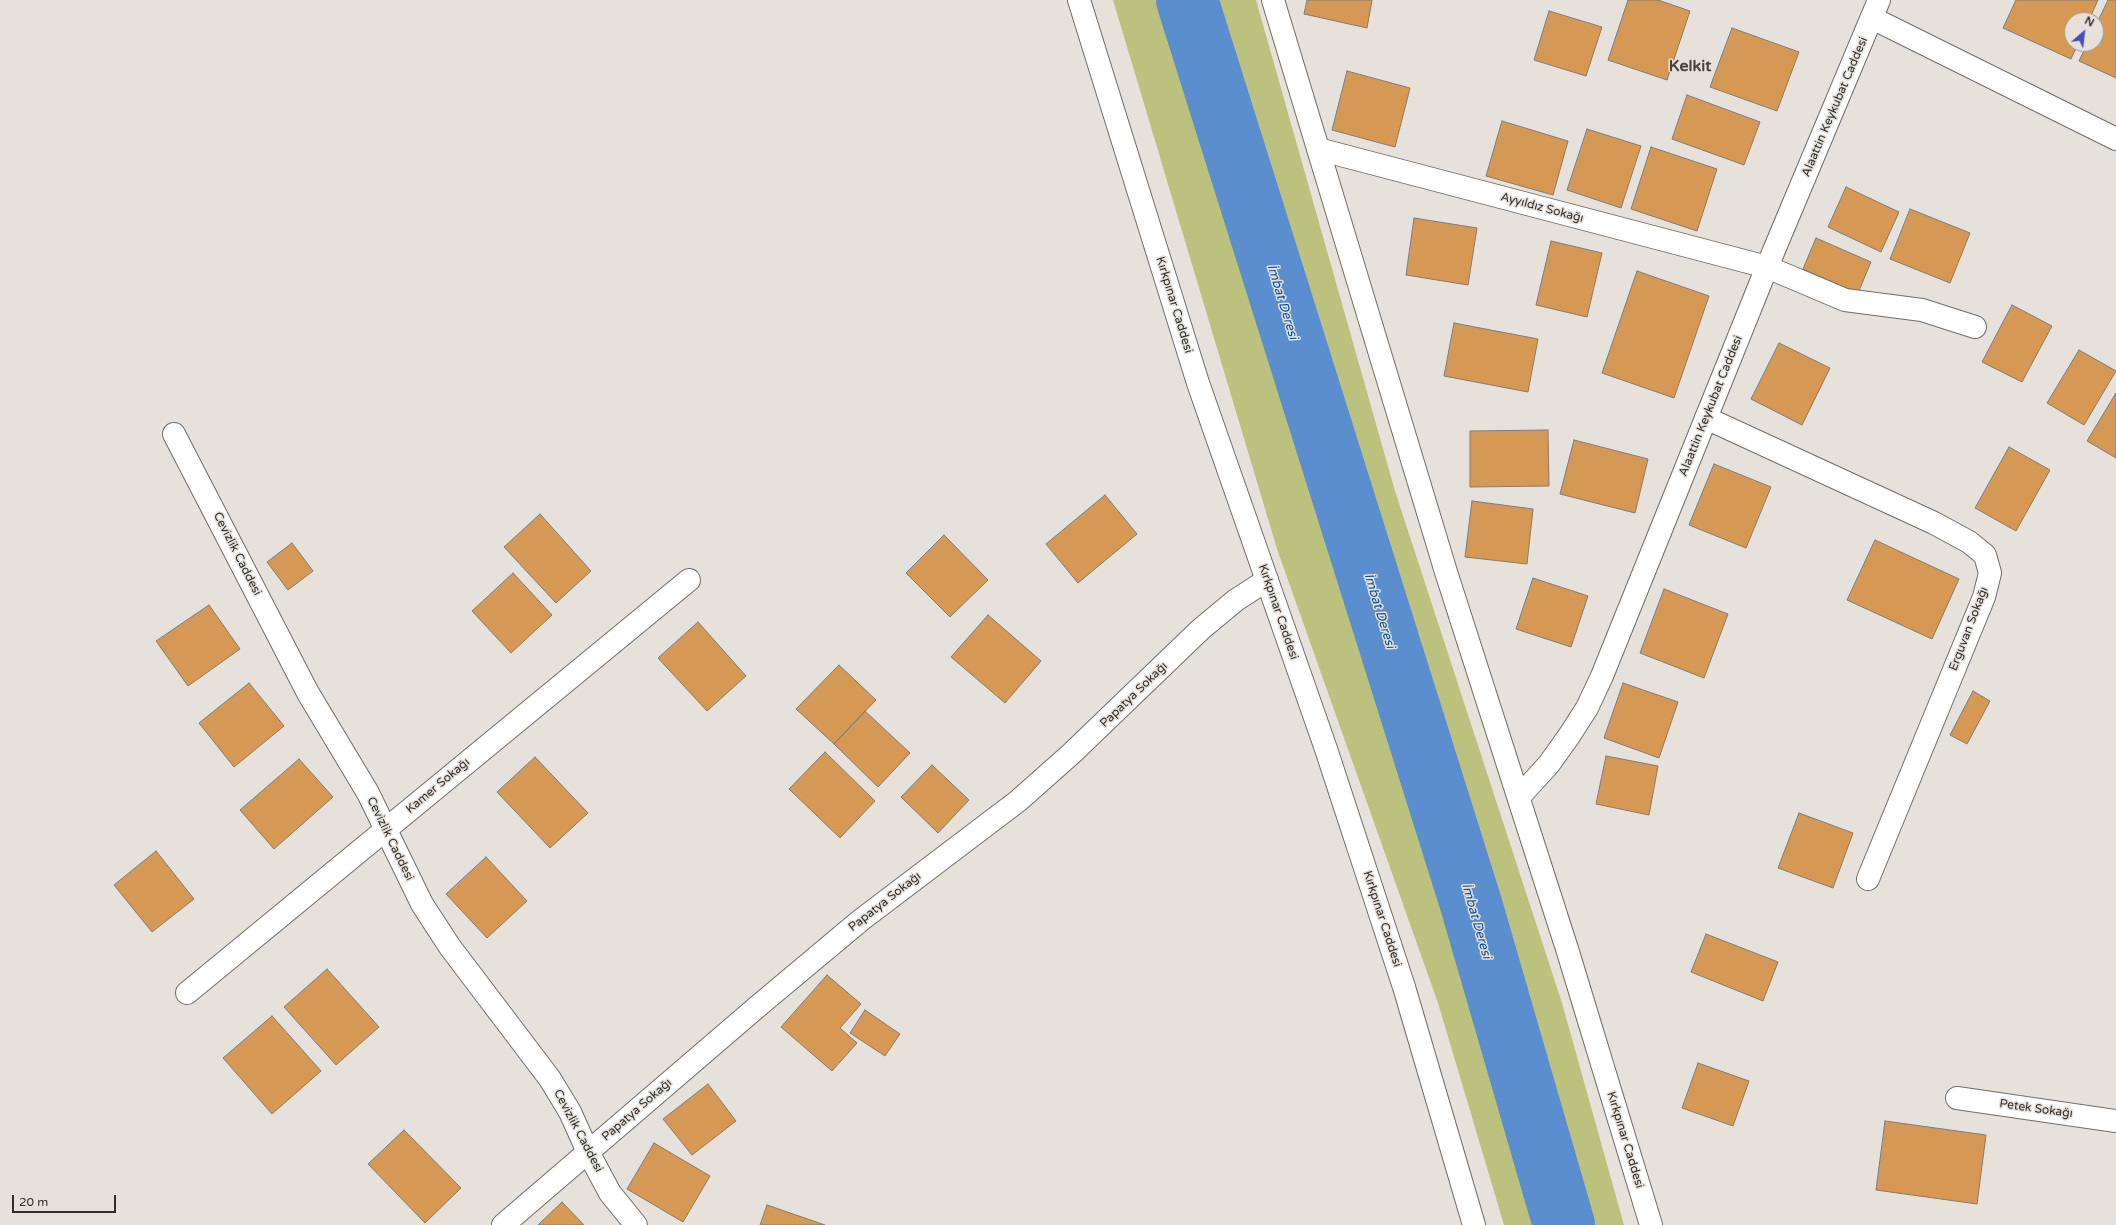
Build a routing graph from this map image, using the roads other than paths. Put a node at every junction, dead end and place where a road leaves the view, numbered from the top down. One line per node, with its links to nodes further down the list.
1 (1079, 0): 11 (street, Kırkpınar Caddesi)
2 (1273, 0): 5 (street, Kırkpınar Caddesi)
3 (1876, 9): 4 (street); 6 (street, Alaattin Keykubat Caddesi)
4 (2116, 139)
5 (1318, 149): 6 (street, Ayyıldız Sokağı); 12 (street, Kırkpınar Caddesi)
6 (1767, 267): 7 (street, Ayyıldız Sokağı); 8 (street, Alaattin Keykubat Caddesi)
7 (1975, 327)
8 (1706, 418): 12 (street, Alaattin Keykubat Caddesi); 14 (street, Erguvan Sokağı)
9 (174, 434): 13 (street, Cevizlik Caddesi)
10 (689, 580): 13 (street, Kamer Sokağı)
11 (1267, 580): 18 (street, Papatya Sokağı); 21 (street, Kırkpınar Caddesi)
12 (1518, 797): 22 (street, Kırkpınar Caddesi)
13 (386, 830): 15 (street, Kamer Sokağı); 18 (street, Cevizlik Caddesi)
14 (1868, 879)
15 (187, 992)
16 (1957, 1098): 17 (street, Petek Sokağı)
17 (2116, 1121)
18 (588, 1152): 19 (street, Papatya Sokağı); 20 (street, Cevizlik Caddesi)
19 (503, 1225)
20 (636, 1225)
21 (1474, 1225)
22 (1651, 1225)

